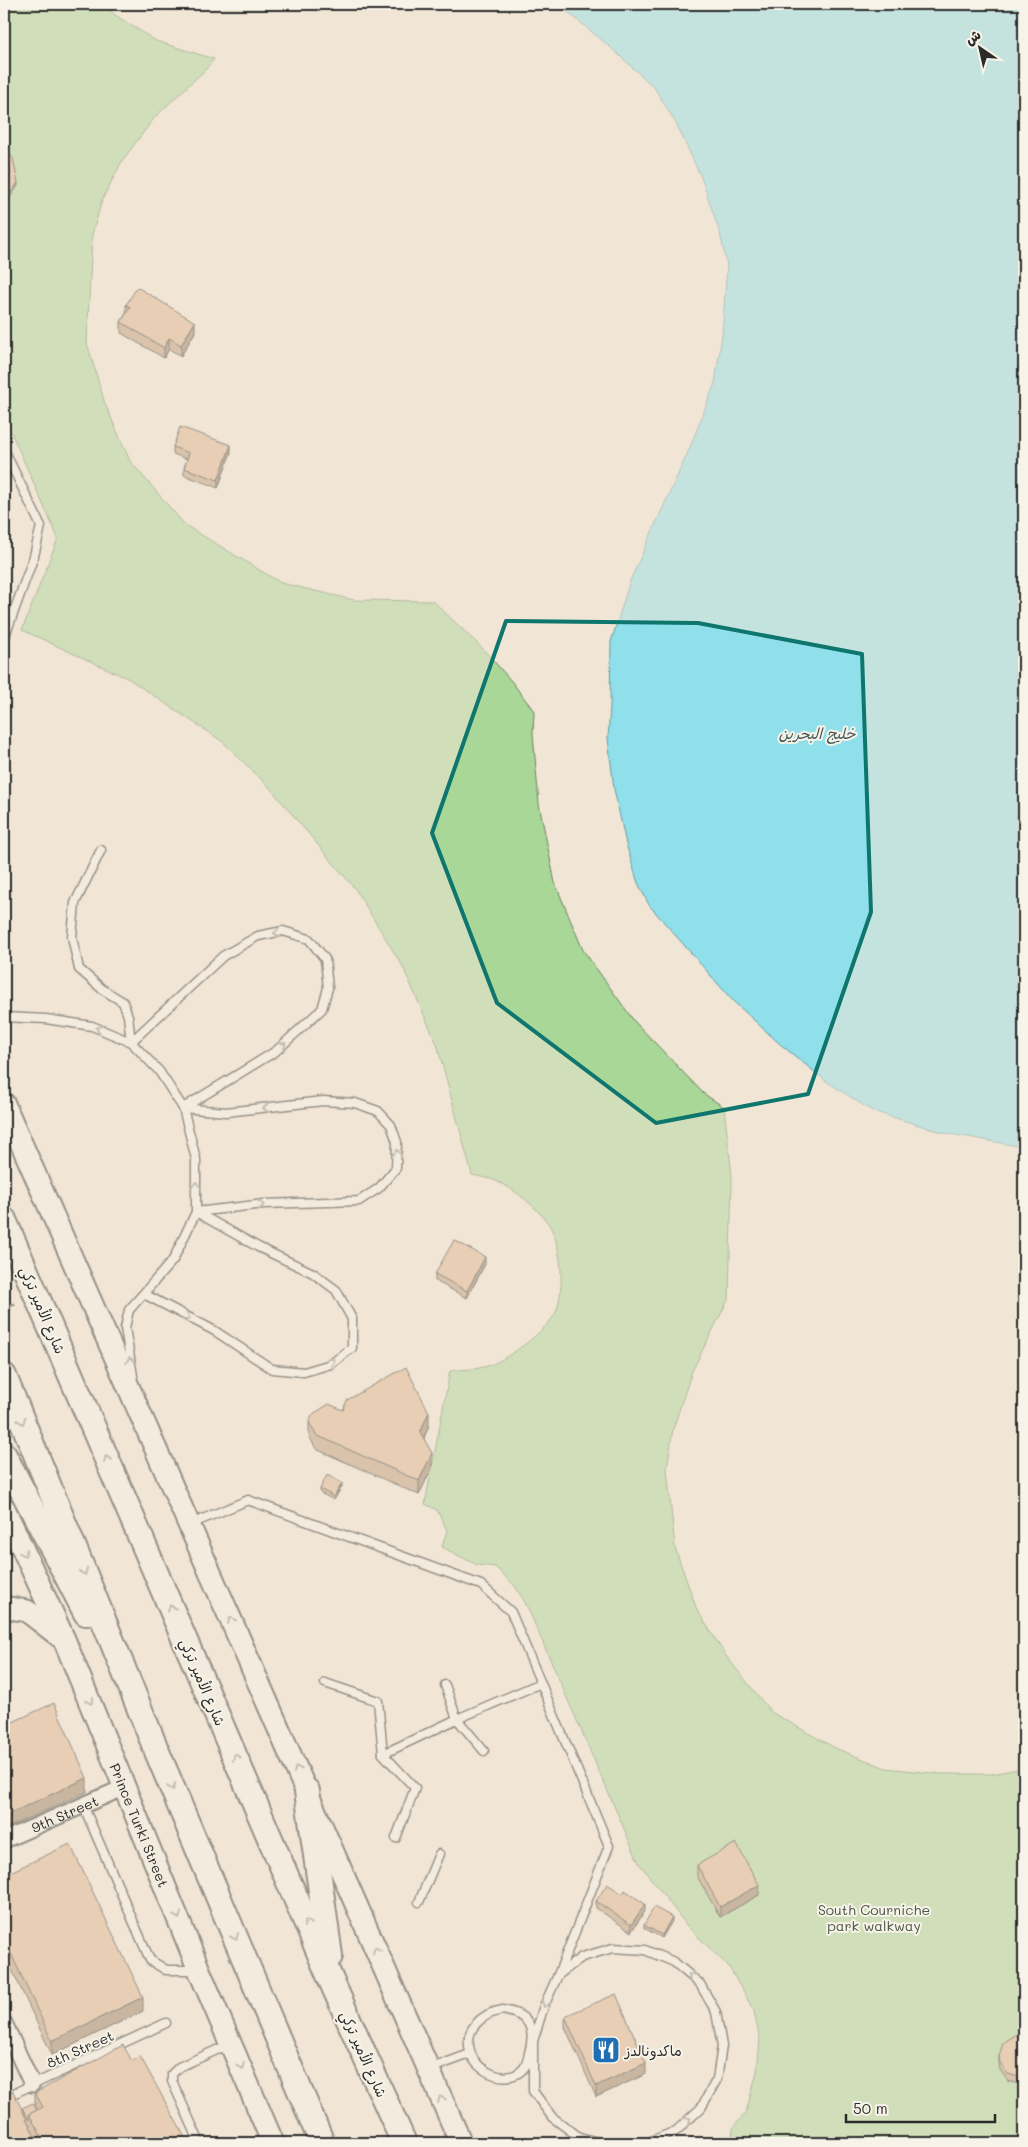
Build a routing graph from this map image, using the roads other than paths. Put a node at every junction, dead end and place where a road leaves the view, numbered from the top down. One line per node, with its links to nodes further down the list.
1 (5, 455): 2 (lane)
2 (4, 639)
3 (102, 850): 5 (lane)
4 (4, 1016): 5 (lane, one-way to 4)
5 (131, 1042): 7 (lane); 7 (lane, one-way to 5)
6 (4, 1104): 12 (street)
7 (183, 1108): 8 (lane, one-way to 7); 8 (lane, one-way to 7)
8 (196, 1212): 10 (lane); 10 (lane, one-way to 8)
9 (4, 1220): 34 (main road, شارع الأمير تركي, one-way to 9)
10 (144, 1294): 12 (lane, one-way to 10)
11 (4, 1376): 23 (main road, one-way to 23)
12 (139, 1408): 15 (street)
13 (4, 1455): 23 (main road)
14 (4, 1508): 17 (street, Prince Turki Street, one-way to 17)
15 (189, 1525): 19 (lane); 26 (street, one-way to 15)
16 (4, 1607): 17 (street)
17 (64, 1639): 25 (street, Prince Turki Street, one-way to 25)
18 (325, 1683): 24 (lane)
19 (541, 1683): 21 (lane); 33 (lane)
20 (444, 1685): 21 (lane)
21 (457, 1718): 22 (lane); 24 (lane)
22 (484, 1751)
23 (158, 1754): 45 (main road, one-way to 45)
24 (384, 1754): 28 (lane)
25 (125, 1787): 27 (street, 9th Street); 32 (street, Prince Turki Street, one-way to 32)
26 (307, 1791): 34 (main road); 40 (street, one-way to 26)
27 (83, 1805): 29 (street, 9th Street); 32 (lane)
28 (396, 1838)
29 (4, 1840)
30 (439, 1854): 31 (lane)
31 (419, 1902)
32 (199, 1970): 38 (street, Prince Turki Street)
33 (558, 1975): 37 (lane, one-way to 37); 49 (lane, one-way to 33)
34 (334, 1987): 46 (main road, شارع الأمير تركي)
35 (4, 2023): 41 (street)
36 (166, 2023): 41 (lane, 8th Street)
37 (532, 2041): 39 (lane); 39 (lane); 48 (lane)
38 (232, 2043): 43 (lane); 44 (street, Prince Turki Street, one-way to 44)
39 (470, 2054): 40 (lane)
40 (428, 2070): 47 (street, one-way to 40)
41 (32, 2084): 42 (lane, 8th Street)
42 (4, 2098)
43 (200, 2143)
44 (273, 2143)
45 (322, 2143)
46 (404, 2143)
47 (461, 2143)
48 (602, 2143)
49 (646, 2143)

